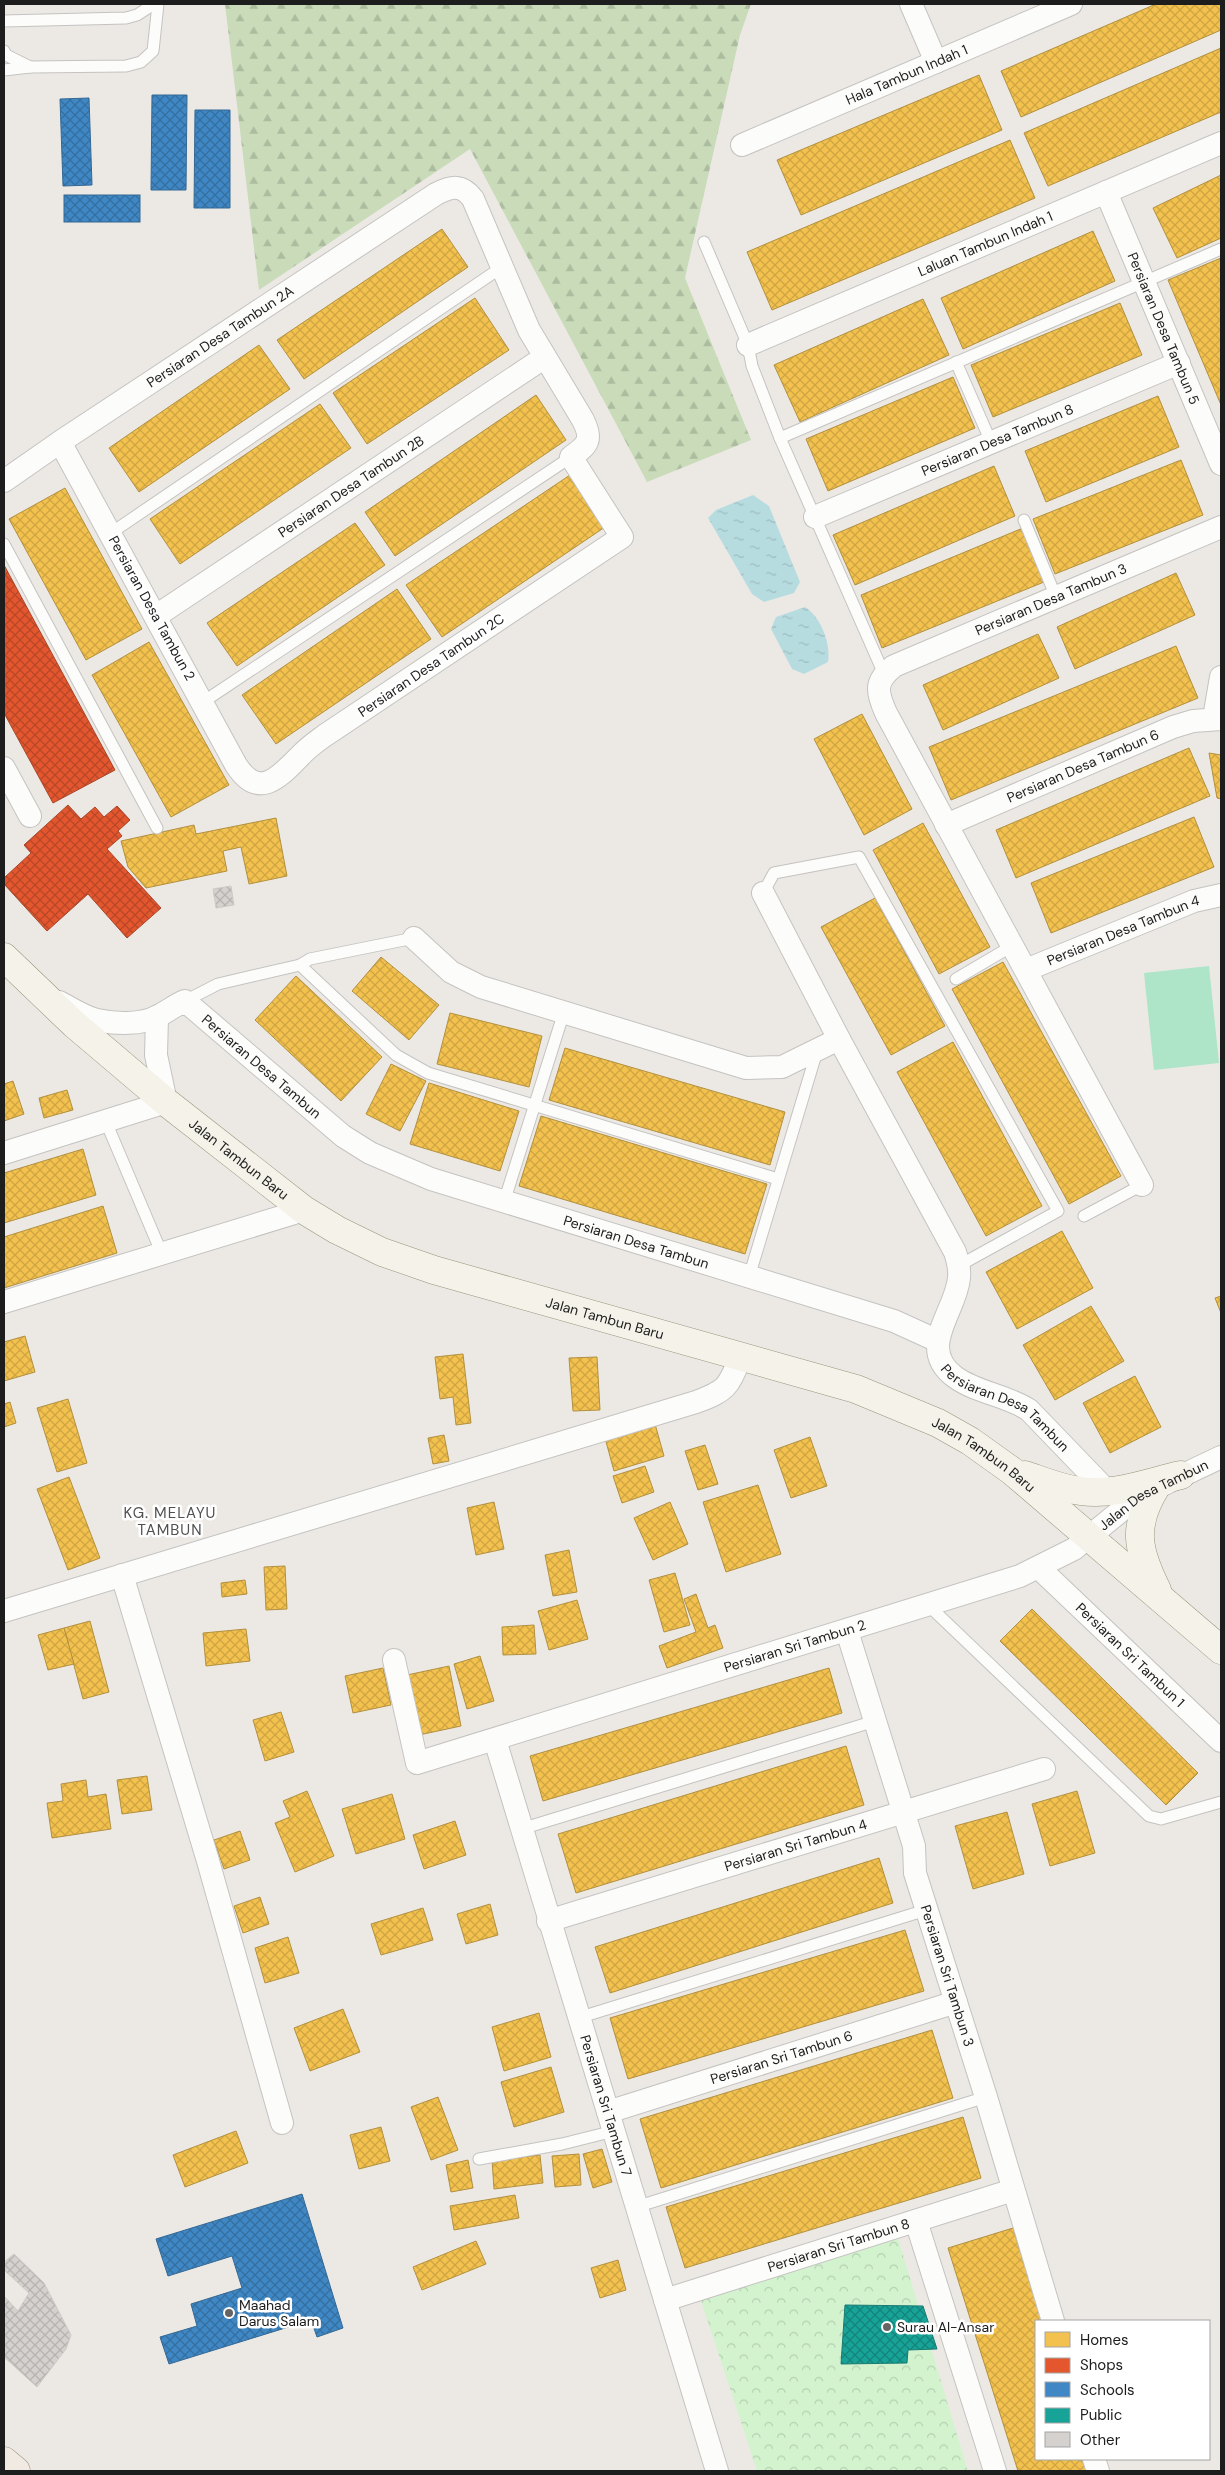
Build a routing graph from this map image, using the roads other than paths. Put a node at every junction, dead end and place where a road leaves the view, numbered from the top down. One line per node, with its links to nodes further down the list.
1 (154, 4): 5 (lane)
2 (158, 4): 8 (lane)
3 (911, 4): 7 (street)
4 (1071, 4): 7 (street, Hala Tambun Indah 1)
5 (4, 21)
6 (4, 51): 8 (lane)
7 (936, 62): 11 (street, Hala Tambun Indah 1)
8 (30, 67): 9 (lane)
9 (4, 70)
10 (1221, 144): 12 (street, Laluan Tambun Indah 1)
11 (742, 145)
12 (1106, 192): 16 (street, Persiaran Desa Tambun 5); 17 (street, Laluan Tambun Indah 1)
13 (704, 242): 17 (lane)
14 (1221, 249): 16 (lane)
15 (502, 267): 18 (street, Persiaran Desa Tambun 2A); 22 (street, Persiaran Desa Tambun 2A); 30 (lane)
16 (1145, 281): 19 (lane); 20 (street, Persiaran Desa Tambun 5)
17 (748, 345): 21 (lane)
18 (545, 357): 24 (street, Persiaran Desa Tambun 2A); 33 (street, Persiaran Desa Tambun 2B)
19 (956, 362): 21 (lane); 23 (lane)
20 (1179, 363): 23 (street, Persiaran Desa Tambun 8); 25 (street, Persiaran Desa Tambun 5)
21 (780, 438): 27 (lane)
22 (60, 442): 26 (street, Persiaran Desa Tambun 2A); 30 (street, Persiaran Desa Tambun 2)
23 (992, 442): 27 (street, Persiaran Desa Tambun 8)
24 (571, 457): 36 (lane); 39 (street, Persiaran Desa Tambun 2C)
25 (1221, 464)
26 (4, 481)
27 (815, 517): 34 (lane)
28 (1024, 520): 32 (lane)
29 (1221, 527): 32 (street, Persiaran Desa Tambun 3)
30 (111, 533): 33 (street, Persiaran Desa Tambun 2)
31 (4, 544): 42 (lane)
32 (1056, 597): 34 (street, Persiaran Desa Tambun 3)
33 (156, 616): 36 (street, Persiaran Desa Tambun 2)
34 (884, 674): 41 (street)
35 (1221, 677): 37 (street)
36 (202, 702): 39 (street, Persiaran Desa Tambun 2)
37 (1218, 718): 41 (street, Persiaran Desa Tambun 6)
38 (4, 768): 40 (street)
39 (243, 775)
40 (30, 816)
41 (946, 825): 46 (street)
42 (157, 828)
43 (763, 892): 55 (street); 67 (lane)
44 (1221, 895): 49 (street, Persiaran Desa Tambun 4)
45 (414, 938): 48 (lane); 53 (street)
46 (1012, 946): 49 (street); 50 (lane)
47 (4, 956): 51 (main road, Jalan Tambun Baru)
48 (300, 965): 52 (lane); 58 (lane)
49 (1026, 970): 62 (street)
50 (956, 979)
51 (40, 992): 54 (street); 57 (main road, Jalan Tambun Baru)
52 (185, 1001): 54 (street); 63 (street, Persiaran Desa Tambun)
53 (564, 1012): 56 (street); 58 (lane)
54 (158, 1017): 57 (street)
55 (839, 1039): 56 (street); 67 (street)
56 (817, 1051): 61 (lane)
57 (166, 1102): 59 (street); 64 (main road, Jalan Tambun Baru)
58 (534, 1106): 61 (lane); 63 (lane)
59 (106, 1122): 60 (street); 66 (lane)
60 (4, 1153)
61 (778, 1179): 68 (lane)
62 (1142, 1185): 65 (lane)
63 (504, 1202): 68 (street, Persiaran Desa Tambun)
64 (304, 1210): 66 (street); 71 (main road, Jalan Tambun Baru)
65 (1084, 1216)
66 (162, 1254): 69 (street)
67 (960, 1265): 70 (street)
68 (749, 1277): 70 (street, Persiaran Desa Tambun)
69 (4, 1302)
70 (938, 1341): 76 (street, Persiaran Desa Tambun)
71 (741, 1356): 73 (main road, Jalan Tambun Baru); 79 (street)
72 (1221, 1458): 74 (street, Jalan Desa Tambun)
73 (1012, 1471): 76 (main road); 77 (main road, Jalan Tambun Baru)
74 (1181, 1475): 75 (street, Jalan Desa Tambun); 76 (main road)
75 (1156, 1487): 77 (street, Jalan Desa Tambun); 80 (main road)
76 (1107, 1491)
77 (1090, 1537): 78 (street, Persiaran Sri Tambun 2); 80 (main road, Jalan Tambun Baru)
78 (1039, 1568): 81 (street, Persiaran Sri Tambun 2); 88 (street, Persiaran Sri Tambun 1)
79 (122, 1575): 82 (street); 99 (street)
80 (1161, 1598): 84 (main road, Jalan Tambun Baru)
81 (928, 1605): 83 (street, Persiaran Sri Tambun 2); 90 (lane)
82 (4, 1611)
83 (847, 1631): 86 (street, Persiaran Sri Tambun 3); 87 (street, Persiaran Sri Tambun 2)
84 (1221, 1650)
85 (394, 1660): 87 (street, Persiaran Sri Tambun 2)
86 (874, 1721): 91 (street, Persiaran Sri Tambun 3); 92 (lane)
87 (495, 1740): 92 (street, Persiaran Sri Tambun 7)
88 (1221, 1741)
89 (1044, 1769): 91 (street, Persiaran Sri Tambun 4)
90 (1221, 1802)
91 (904, 1813): 93 (street, Persiaran Sri Tambun 3); 94 (street, Persiaran Sri Tambun 4)
92 (521, 1830): 94 (street, Persiaran Sri Tambun 7)
93 (926, 1910): 95 (street, Persiaran Sri Tambun 3); 96 (lane)
94 (548, 1922): 96 (street, Persiaran Sri Tambun 7)
95 (956, 2002): 97 (street, Persiaran Sri Tambun 3); 98 (street, Persiaran Sri Tambun 6)
96 (578, 2018): 98 (street, Persiaran Sri Tambun 7)
97 (986, 2098): 101 (street, Persiaran Sri Tambun 3); 102 (lane)
98 (611, 2121): 100 (lane); 102 (street, Persiaran Sri Tambun 7)
99 (282, 2123)
100 (479, 2159)
101 (1013, 2190): 103 (street, Persiaran Sri Tambun 8); 105 (street, Persiaran Sri Tambun 3)
102 (636, 2207): 104 (street, Persiaran Sri Tambun 7)
103 (916, 2221): 104 (street, Persiaran Sri Tambun 8); 107 (street)
104 (665, 2300): 106 (street, Persiaran Sri Tambun 7)
105 (1052, 2320)
106 (717, 2471)
107 (995, 2471)

